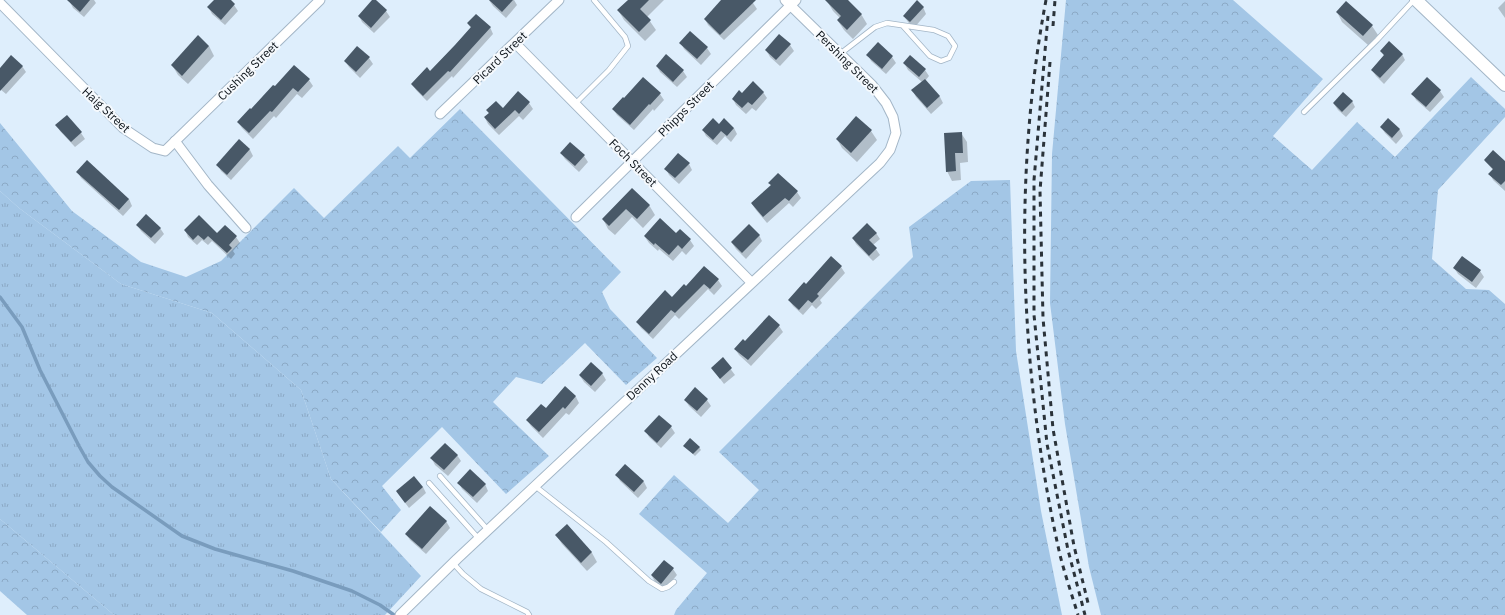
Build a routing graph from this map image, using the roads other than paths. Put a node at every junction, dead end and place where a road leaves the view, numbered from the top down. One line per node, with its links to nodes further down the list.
1 (320, 0): 15 (street, Cushing Street)
2 (559, 0): 8 (street, Picard Street)
3 (594, 0): 11 (lane)
4 (1415, 0): 10 (main road); 12 (lane)
5 (790, 2): 9 (street, Pershing Street); 16 (street, Phipps Street)
6 (3, 4): 15 (street, Haig Street)
7 (903, 26): 7 (lane); 9 (lane)
8 (515, 43): 11 (street, Foch Street); 13 (street, Picard Street)
9 (840, 54): 14 (street, Pershing Street)
10 (1505, 85)
11 (575, 104): 16 (street, Foch Street)
12 (1304, 112)
13 (440, 114)
14 (896, 133): 19 (street, Denny Road)
15 (176, 141): 18 (street)
16 (632, 162): 17 (street, Phipps Street); 19 (street, Foch Street)
17 (576, 217)
18 (246, 228)
19 (751, 282): 22 (street, Denny Road)
20 (440, 476): 23 (lane)
21 (429, 483): 24 (lane)
22 (535, 486): 23 (street, Denny Road); 26 (lane)
23 (488, 530): 24 (street, Denny Road)
24 (479, 538): 25 (street, Denny Road)
25 (453, 563): 27 (street, Denny Road); 28 (lane)
26 (674, 582)
27 (400, 615)
28 (529, 615)

